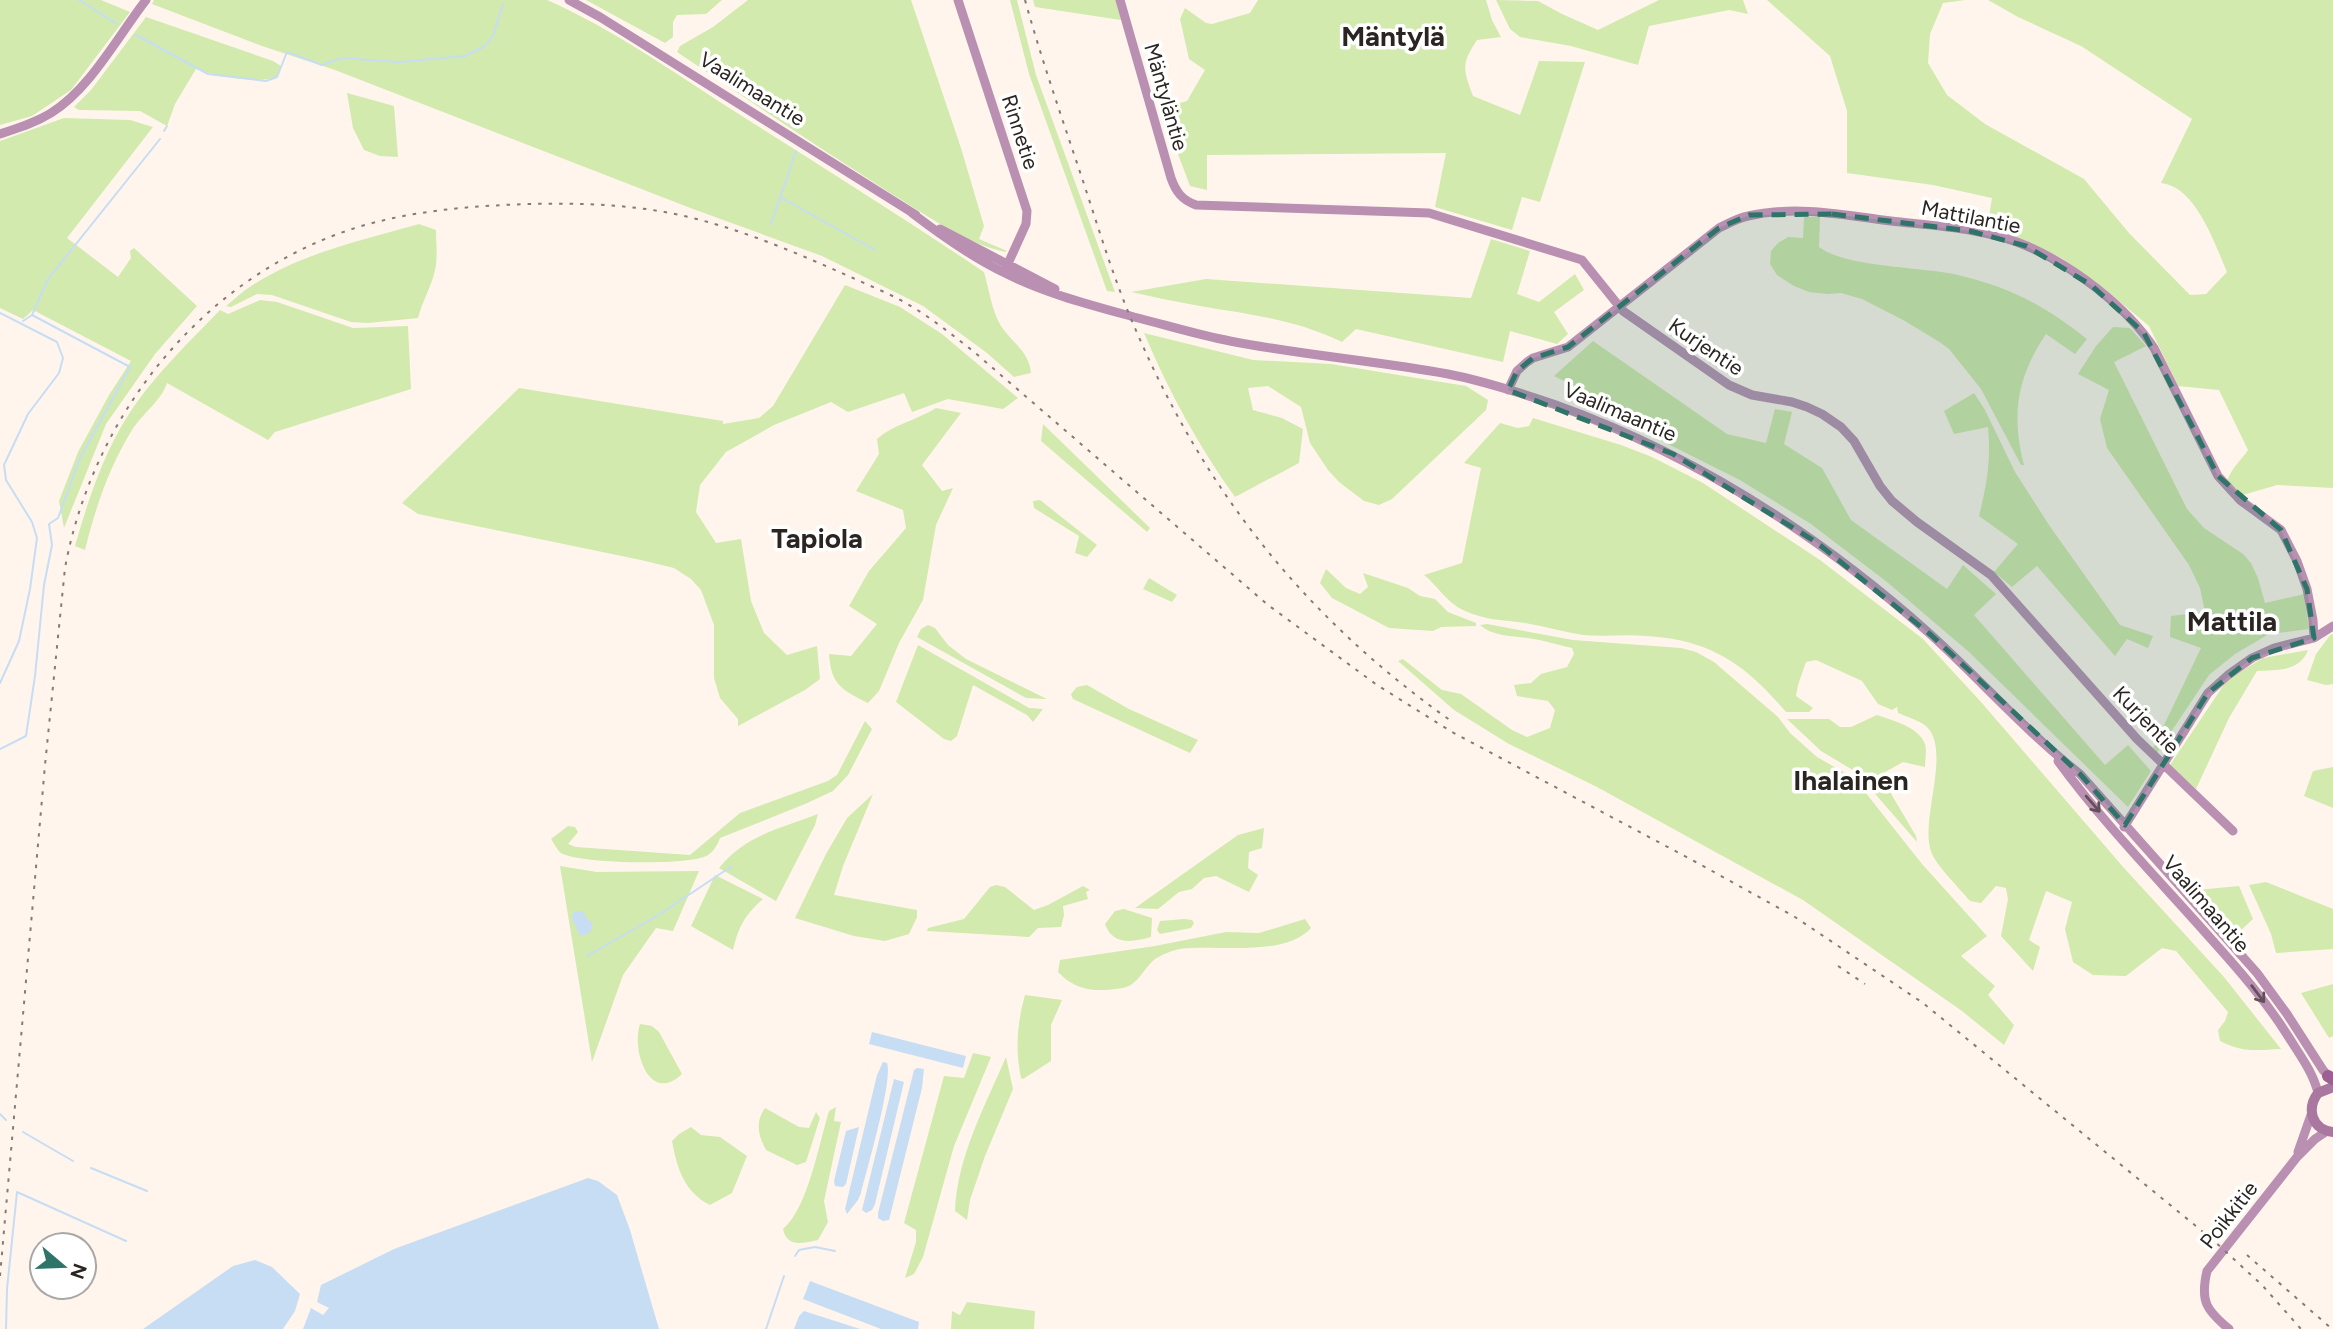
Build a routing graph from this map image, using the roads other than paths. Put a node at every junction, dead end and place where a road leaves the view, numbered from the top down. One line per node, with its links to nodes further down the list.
1 (146, 0): 5 (street)
2 (569, 0): 7 (street, Vaalimaantie)
3 (958, 0): 7 (street, Rinnetie)
4 (1120, 0): 6 (street, Mäntyläntie)
5 (0, 134)
6 (1185, 201): 8 (street, Kurjentie)
7 (1006, 269): 9 (street, Vaalimaantie)
8 (1618, 307): 9 (street, Mattilantie); 11 (street, Mattilantie); 13 (street, Kurjentie)
9 (1508, 390): 12 (street, Vaalimaantie)
10 (2333, 626): 11 (street)
11 (2314, 638): 13 (street)
12 (2050, 751): 14 (street, Vaalimaantie); 16 (street, Vaalimaantie, one-way to 16)
13 (2164, 765): 14 (street); 15 (street, Kurjentie)
14 (2126, 825): 16 (street); 17 (street, Vaalimaantie)
15 (2233, 831)
16 (2119, 834): 18 (street, Vaalimaantie, one-way to 18)
17 (2332, 1081): 18 (main road)
18 (2318, 1093): 19 (main road)
19 (2311, 1115): 20 (main road); 21 (street, Poikkitie)
20 (2331, 1133): 21 (street, Poikkitie)
21 (2297, 1157): 22 (street, Poikkitie)
22 (2229, 1329)

